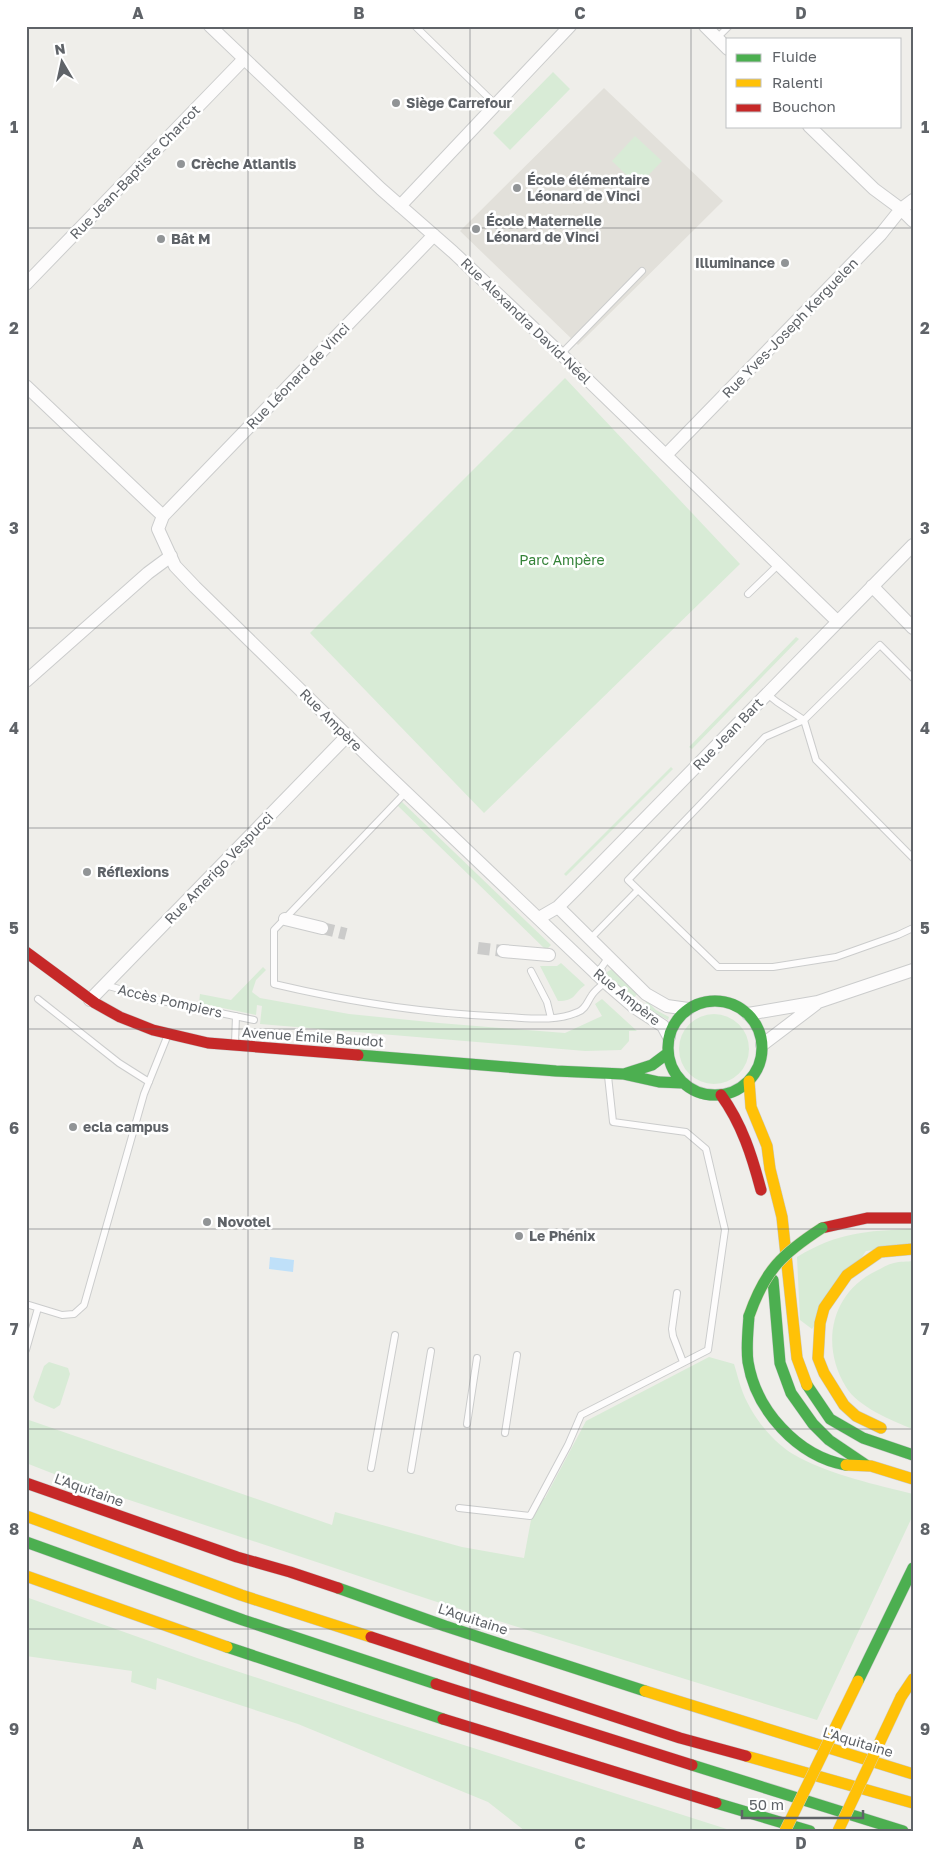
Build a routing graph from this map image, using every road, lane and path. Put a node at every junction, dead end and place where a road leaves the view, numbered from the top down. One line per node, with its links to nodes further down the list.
1 (210, 26): 8 (street, Rue Alexandra David-Néel)
2 (415, 26): 9 (lane)
3 (570, 26): 9 (street)
4 (705, 26): 6 (street)
5 (729, 26): 6 (lane)
6 (717, 38): 7 (street)
7 (726, 47)
8 (244, 59): 12 (street, Rue Alexandra David-Néel); 17 (street, Rue Jean-Baptiste Charcot)
9 (495, 104): 12 (street)
10 (811, 128): 13 (street)
11 (913, 200): 13 (street, Rue Yves-Joseph Kerguelen)
12 (400, 206): 15 (street, Rue Alexandra David-Néel)
13 (901, 210): 14 (street); 20 (street, Rue Yves-Joseph Kerguelen)
14 (913, 221)
15 (434, 235): 18 (street, Rue Alexandra David-Néel); 21 (street, Rue Léonard de Vinci)
16 (642, 271): 18 (lane)
17 (26, 284)
18 (561, 354): 20 (street, Rue Alexandra David-Néel)
19 (26, 386): 21 (street)
20 (666, 455): 24 (street, Rue Alexandra David-Néel)
21 (163, 516): 23 (street, Rue Ampère)
22 (913, 545): 25 (street, Rue Jean Bart)
23 (171, 556): 30 (street); 33 (street, Rue Ampère)
24 (779, 564): 26 (lane); 27 (street, Rue Alexandra David-Néel)
25 (873, 585): 27 (street, Rue Jean Bart); 28 (street)
26 (748, 594)
27 (837, 621): 31 (street, Rue Jean Bart)
28 (913, 628)
29 (913, 678): 32 (lane)
30 (26, 681)
31 (767, 694): 32 (lane); 37 (street, Rue Jean Bart)
32 (804, 720): 35 (lane); 36 (lane)
33 (347, 736): 34 (street, Rue Ampère); 50 (street, Rue Amerigo Vespucci)
34 (406, 792): 38 (street, Rue Ampère); 39 (lane)
35 (913, 858)
36 (638, 890): 41 (lane); 42 (lane)
37 (558, 907): 38 (street, Rue Jean Bart); 42 (street, Rue Ampère)
38 (539, 918): 49 (street, Rue Ampère)
39 (285, 919): 40 (street); 57 (lane)
40 (322, 928)
41 (913, 928)
42 (590, 939): 46 (street, Rue Ampère)
43 (503, 951): 45 (street)
44 (26, 952): 52 (main road, Avenue Émile Baudot)
45 (549, 955)
46 (608, 958): 49 (lane); 54 (street, Rue Ampère)
47 (913, 970): 53 (street)
48 (531, 971): 57 (lane)
49 (605, 982): 57 (lane); 60 (street, Rue Ampère)
50 (105, 985): 52 (street, Rue Amerigo Vespucci); 56 (lane, Accès Pompiers)
51 (38, 999): 67 (lane)
52 (90, 1000): 59 (main road, Avenue Émile Baudot)
53 (818, 1002): 55 (street); 61 (street)
54 (688, 1009): 55 (main road); 60 (main road)
55 (748, 1014): 61 (main road)
56 (236, 1016): 58 (lane, Accès Pompiers); 62 (lane, Accès Pompiers)
57 (551, 1018)
58 (254, 1020)
59 (168, 1035): 62 (main road, Avenue Émile Baudot); 67 (lane)
60 (669, 1036): 63 (main road)
61 (762, 1045): 66 (main road)
62 (234, 1046): 64 (main road, Avenue Émile Baudot)
63 (668, 1053): 65 (main road, Avenue Émile Baudot); 68 (main road)
64 (608, 1073): 65 (main road, Avenue Émile Baudot); 82 (lane)
65 (623, 1074): 68 (main road, Avenue Émile Baudot)
66 (749, 1081): 69 (main road); 86 (main road)
67 (149, 1082): 76 (lane)
68 (683, 1083): 69 (main road)
69 (721, 1095): 70 (main road)
70 (765, 1206)
71 (913, 1218): 87 (main road, bridge)
72 (913, 1249): 84 (main road)
73 (771, 1250): 87 (main road)
74 (677, 1293): 82 (lane)
75 (26, 1304): 76 (lane)
76 (38, 1308): 78 (lane)
77 (395, 1335): 88 (lane)
78 (26, 1349)
79 (431, 1351): 89 (lane)
80 (517, 1355): 85 (lane)
81 (477, 1358): 83 (lane)
82 (683, 1362): 92 (lane)
83 (467, 1424)
84 (890, 1432)
85 (505, 1434)
86 (913, 1455)
87 (866, 1465): 90 (main road)
88 (371, 1468)
89 (411, 1470)
90 (913, 1479)
91 (26, 1483): 100 (main road, L'Aquitaine)
92 (460, 1508)
93 (26, 1516): 103 (main road)
94 (26, 1542): 107 (main road)
95 (913, 1568): 104 (main road, bridge)
96 (26, 1576): 105 (main road)
97 (913, 1672): 99 (main road)
98 (913, 1679): 99 (main road)
99 (901, 1697): 106 (main road, bridge)
100 (786, 1736): 101 (main road); 102 (main road, L'Aquitaine)
101 (885, 1752)
102 (913, 1774)
103 (913, 1803)
104 (785, 1831)
105 (810, 1831)
106 (838, 1831)
107 (903, 1831)

